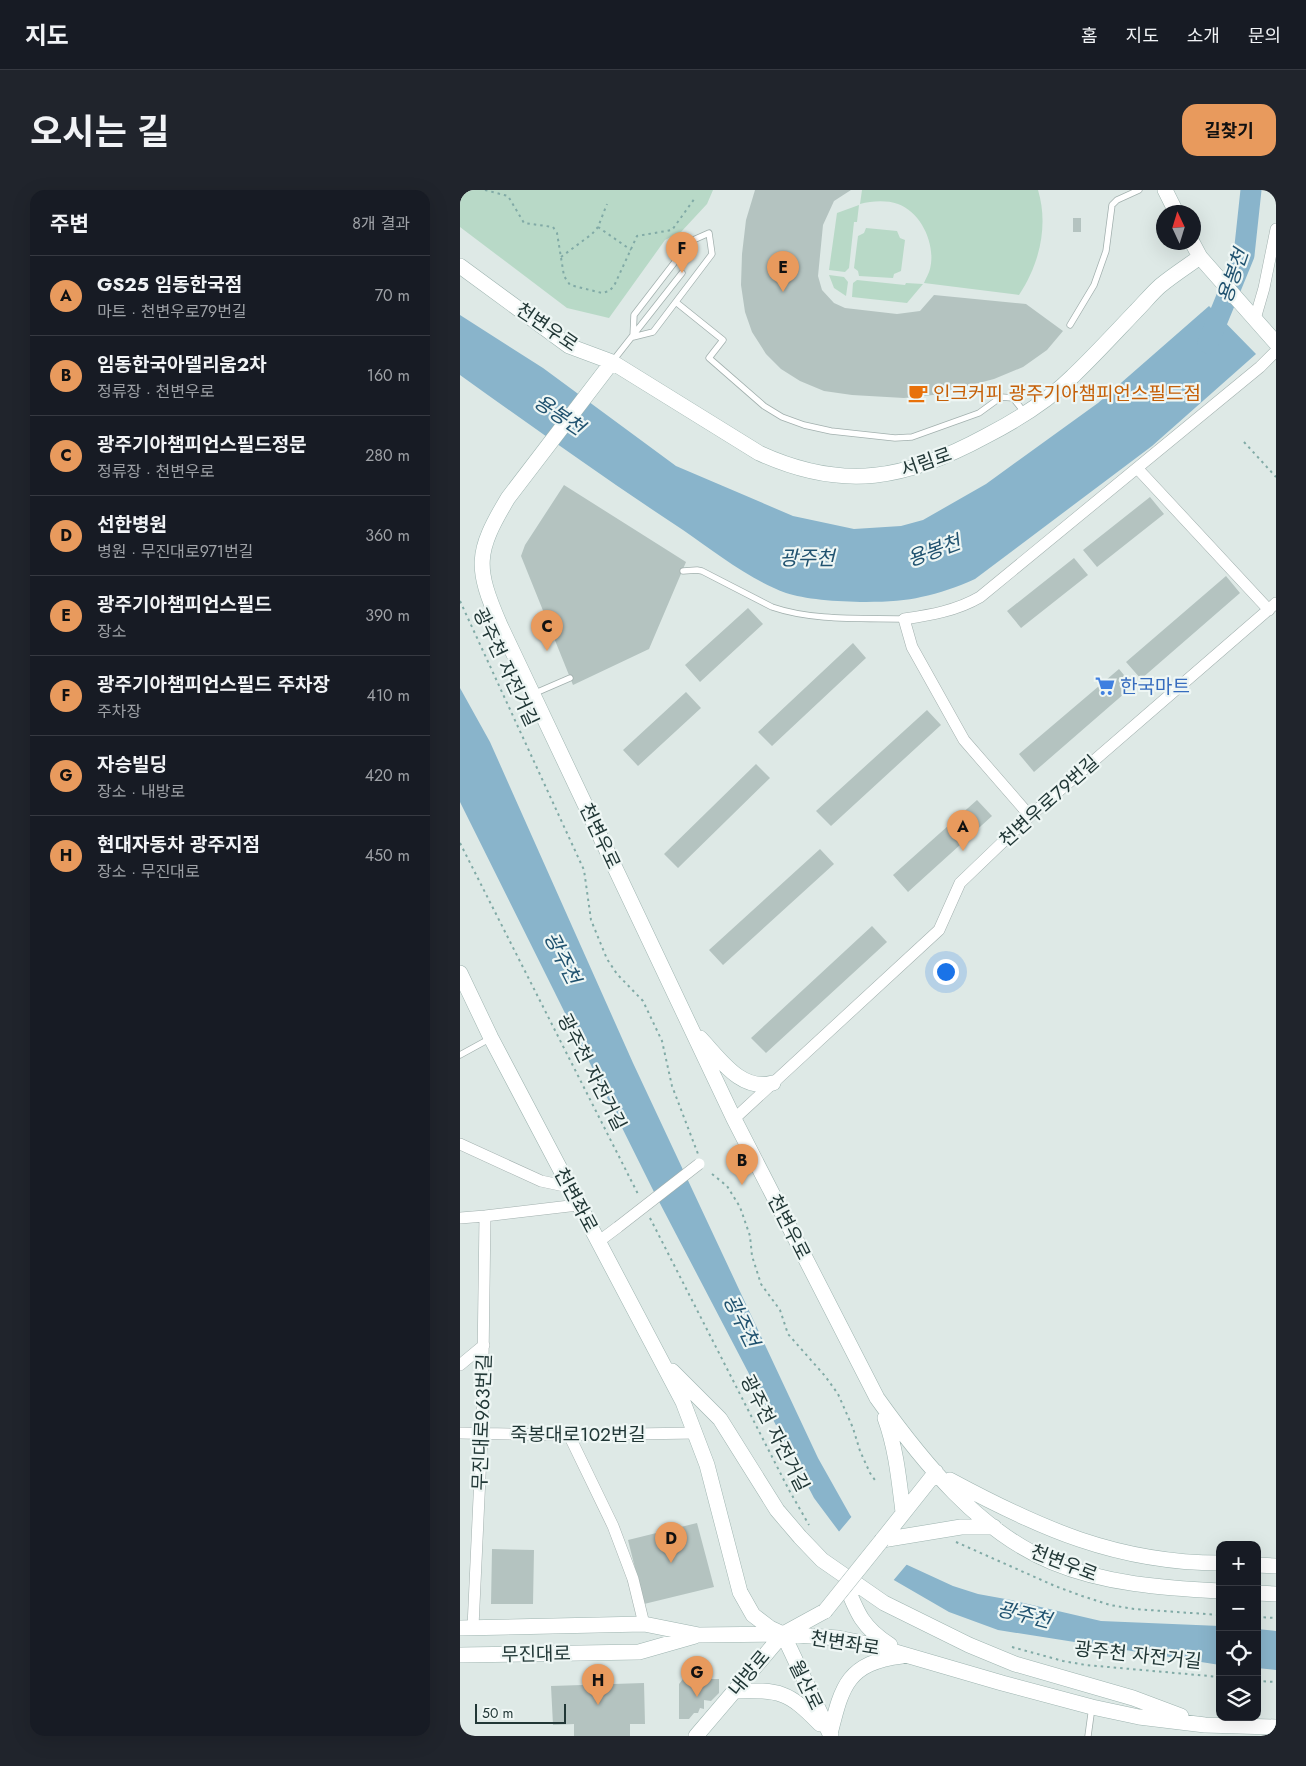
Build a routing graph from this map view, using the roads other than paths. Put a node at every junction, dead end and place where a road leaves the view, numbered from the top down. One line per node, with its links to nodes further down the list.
1 (1139, 190): 11 (lane)
2 (1165, 190): 3 (street)
3 (1172, 205)
4 (1276, 229): 10 (street)
5 (1196, 250): 6 (street)
6 (1202, 260): 10 (street); 16 (street, 서림로)
7 (460, 266): 15 (street, 천변우로)
8 (682, 273): 12 (lane)
9 (677, 303): 12 (lane); 12 (lane); 16 (lane)
10 (1255, 319): 13 (street)
11 (1070, 325)
12 (633, 337): 15 (lane)
13 (1276, 344)
14 (1276, 351): 17 (street)
15 (612, 362): 16 (street, 서림로); 22 (street, 천변우로)
16 (1026, 414)
17 (1137, 468): 19 (street); 20 (street)
18 (683, 571): 20 (lane)
19 (1273, 607): 23 (street, 천변우로79번길)
20 (904, 619): 23 (street)
21 (570, 678): 22 (lane)
22 (533, 694): 25 (street, 천변우로)
23 (1030, 816): 28 (street, 천변우로79번길)
24 (460, 973): 26 (street, 천변좌로)
25 (691, 1029): 28 (street); 29 (street, 천변우로)
26 (491, 1038): 27 (lane); 32 (street, 천변좌로)
27 (460, 1055)
28 (773, 1083): 29 (street, 천변우로79번길)
29 (734, 1119): 40 (street, 천변우로)
30 (460, 1144): 32 (street)
31 (699, 1160): 36 (street, bridge)
32 (569, 1187): 33 (street, 천변좌로)
33 (578, 1205): 34 (street); 36 (street, 천변좌로)
34 (485, 1216): 35 (street); 37 (street, 무진대로963번길)
35 (460, 1218)
36 (598, 1242): 38 (street, 천변좌로)
37 (484, 1345): 39 (street); 42 (street, 무진대로963번길)
38 (662, 1361): 43 (street, 천변좌로); 64 (street, 천변좌로)
39 (460, 1365)
40 (877, 1398): 45 (street, 천변우로); 46 (street)
41 (460, 1433): 42 (street, 죽봉대로102번길)
42 (482, 1433): 44 (street, 죽봉대로102번길); 57 (street, 무진대로963번길)
43 (696, 1434): 44 (street, 죽봉대로102번길); 58 (street, 천변좌로)
44 (569, 1435): 56 (street)
45 (936, 1472): 46 (street); 47 (street, 천변우로); 49 (street, 천변우로)
46 (903, 1512): 48 (street)
47 (994, 1527): 48 (street); 53 (street, 천변우로)
48 (882, 1540): 52 (street, bridge)
49 (1216, 1563)
50 (1261, 1565): 51 (street)
51 (1276, 1566)
52 (846, 1585): 58 (street, 무진대로, bridge); 61 (street)
53 (1216, 1591)
54 (1261, 1593): 55 (street)
55 (1276, 1594)
56 (644, 1624): 57 (street, 무진대로); 59 (street, 무진대로)
57 (466, 1627)
58 (783, 1634): 59 (street, 무진대로); 61 (street, 천변좌로); 62 (street, 내방로); 66 (street, 월산로)
59 (699, 1635): 60 (street, 무진대로)
60 (460, 1655)
61 (906, 1655): 63 (street, 천변좌로); 66 (street)
62 (735, 1691): 66 (street); 67 (street, 내방로)
63 (1092, 1707): 64 (street, 천변좌로); 68 (lane)
64 (1204, 1725): 65 (street, 천변좌로)
65 (1276, 1727)
66 (831, 1735)
67 (696, 1736)
68 (1088, 1736)

